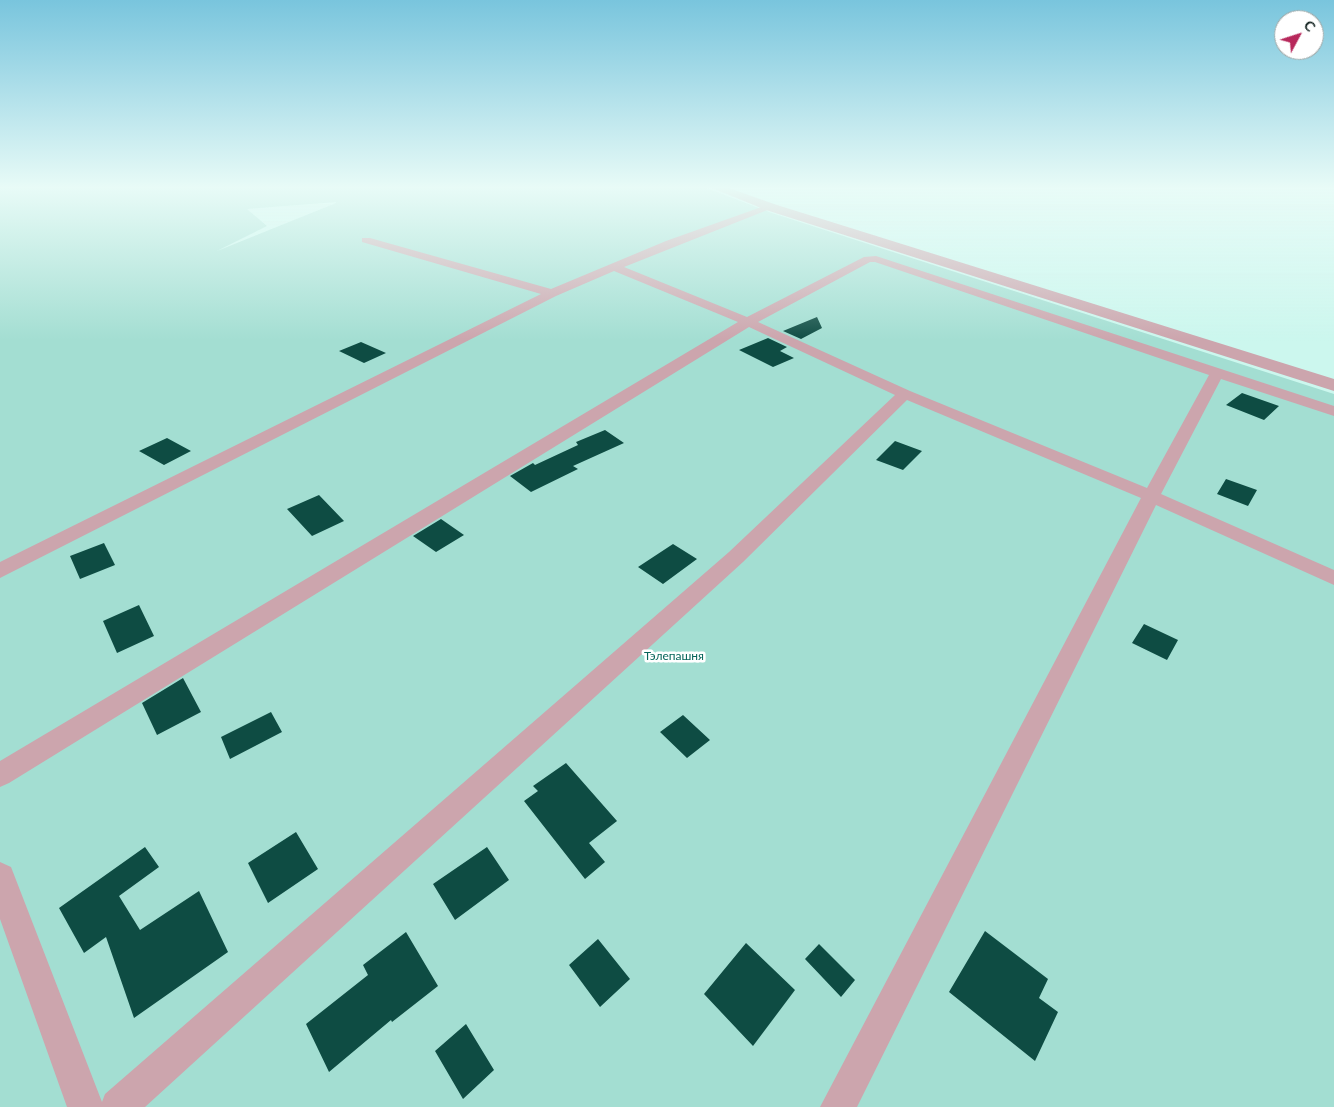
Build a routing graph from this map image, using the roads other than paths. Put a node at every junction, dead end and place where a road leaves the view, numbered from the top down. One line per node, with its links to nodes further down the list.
1 (685, 238): 4 (street)
2 (867, 238): 8 (street)
3 (366, 240): 5 (street)
4 (615, 267): 5 (street); 6 (street)
5 (552, 292): 12 (street)
6 (748, 322): 7 (street); 9 (street); 14 (street)
7 (1218, 373): 10 (street); 11 (street)
8 (1334, 385)
9 (905, 394): 11 (street); 17 (street)
10 (1334, 411)
11 (1152, 496): 13 (street); 18 (street)
12 (0, 571)
13 (1334, 578)
14 (0, 775)
15 (0, 877): 16 (street)
16 (85, 1107)
17 (118, 1107)
18 (838, 1107)

